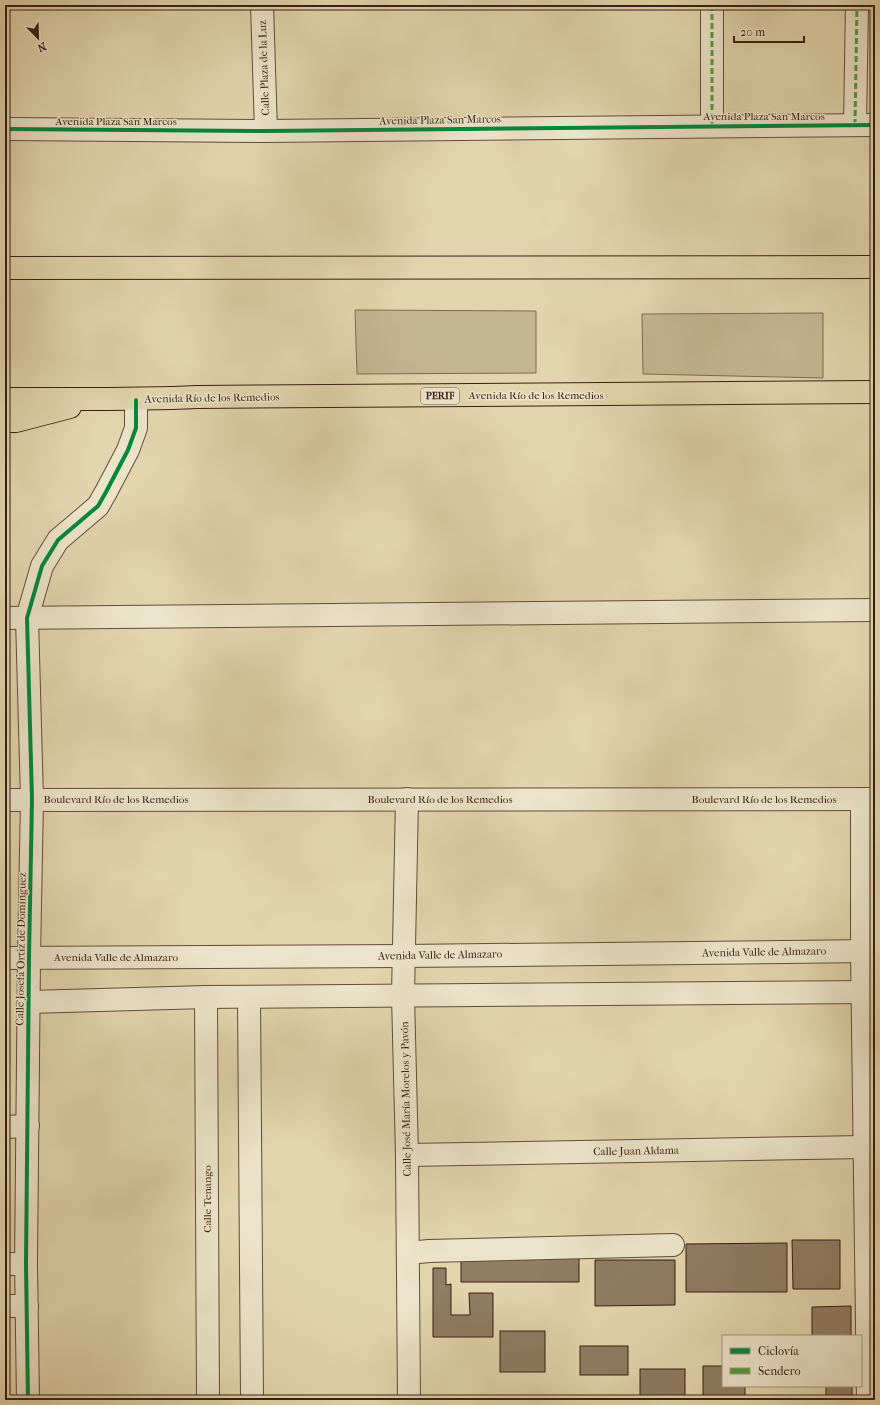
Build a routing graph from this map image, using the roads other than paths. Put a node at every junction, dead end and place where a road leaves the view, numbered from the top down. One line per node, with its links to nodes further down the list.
1 (262, 5): 7 (street, Calle Plaza de la Luz)
2 (712, 5): 5 (street)
3 (857, 5): 4 (street)
4 (865, 125): 5 (street, Avenida Plaza San Marcos)
5 (712, 126): 7 (street, Avenida Plaza San Marcos)
6 (5, 129): 7 (street, Avenida Plaza San Marcos)
7 (266, 131)
8 (875, 267): 9 (highway)
9 (5, 268)
10 (875, 392): 13 (highway, Avenida Río de los Remedios / PERIF)
11 (104, 398): 12 (highway, Avenida Río de los Remedios / PERIF); 13 (highway, Avenida Río de los Remedios / PERIF); 14 (highway)
12 (5, 399)
13 (136, 400): 17 (street, Calle Josefa Ortiz de Domínguez)
14 (5, 421)
15 (875, 610): 17 (street)
16 (5, 618): 17 (street)
17 (27, 618): 21 (street, Calle Josefa Ortiz de Domínguez)
18 (407, 799): 19 (street, Boulevard Río de los Remedios); 21 (street, Boulevard Río de los Remedios); 23 (street, Calle José María Morelos y Pavón)
19 (868, 799): 22 (street)
20 (5, 800): 21 (street, Boulevard Río de los Remedios)
21 (32, 800): 24 (street, Calle Josefa Ortiz de Domínguez)
22 (869, 951): 23 (street, Avenida Valle de Almazaro); 26 (street)
23 (404, 956): 24 (street, Avenida Valle de Almazaro); 27 (street, Calle José María Morelos y Pavón)
24 (29, 957): 25 (street, Avenida Valle de Almazaro); 30 (street, Calle Josefa Ortiz de Domínguez)
25 (5, 958)
26 (869, 992): 27 (street); 33 (street)
27 (403, 996): 29 (street); 34 (street, Calle José María Morelos y Pavón)
28 (206, 997): 29 (street); 30 (street); 41 (street, Calle Tenango)
29 (249, 997): 42 (street)
30 (29, 1002): 31 (street, Calle Josefa Ortiz de Domínguez)
31 (28, 1126): 32 (street); 37 (street, Calle Josefa Ortiz de Domínguez)
32 (5, 1127)
33 (864, 1147): 34 (street, Calle Juan Aldama); 44 (street)
34 (408, 1155): 36 (street, Calle José María Morelos y Pavón)
35 (673, 1245): 36 (street)
36 (408, 1253): 43 (street, Calle José María Morelos y Pavón)
37 (16, 1264): 39 (street, Calle Josefa Ortiz de Domínguez)
38 (5, 1306): 39 (street)
39 (27, 1306): 40 (street, Calle Josefa Ortiz de Domínguez)
40 (28, 1400)
41 (208, 1400)
42 (252, 1400)
43 (408, 1400)
44 (868, 1400)

